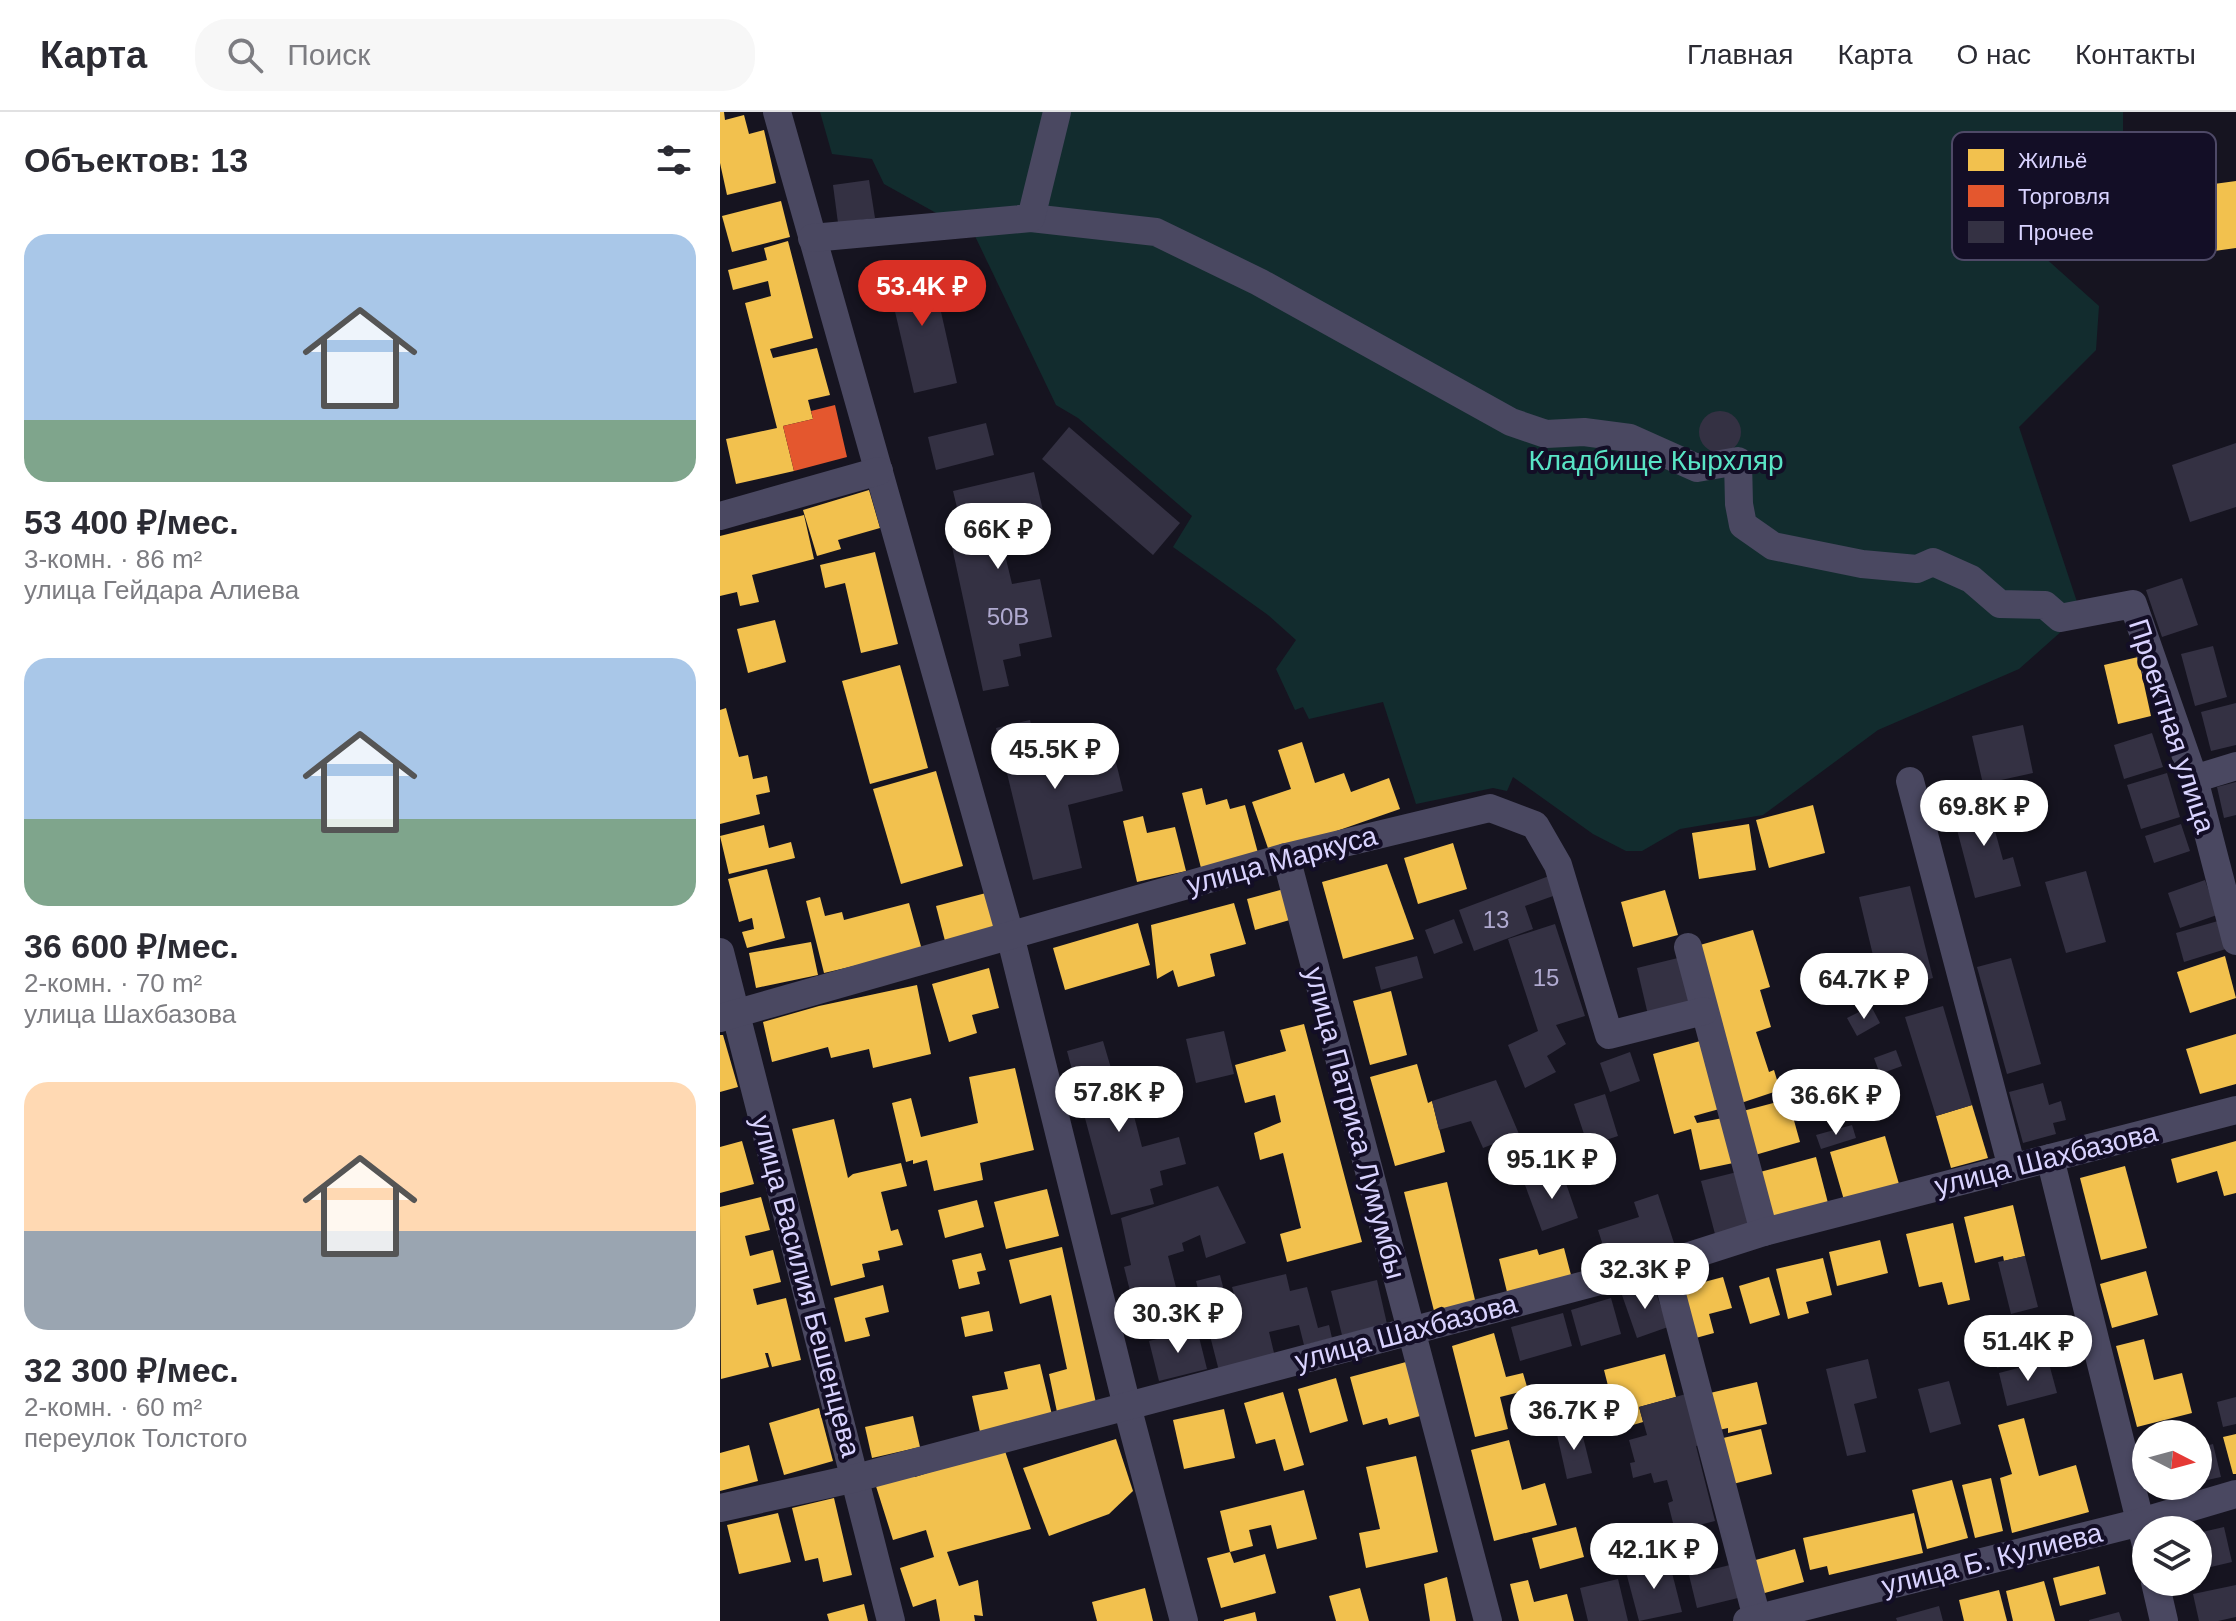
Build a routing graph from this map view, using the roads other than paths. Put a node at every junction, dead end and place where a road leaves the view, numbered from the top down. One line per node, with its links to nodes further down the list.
1 (777, 112): 4 (street)
2 (1057, 112): 3 (street)
3 (1031, 218): 4 (street); 8 (street, Проектная улица)
4 (812, 238): 5 (street)
5 (879, 471): 6 (street); 11 (street)
6 (720, 516)
7 (2236, 766): 8 (street)
8 (2194, 779): 12 (street, Проектная улица)
9 (1910, 781): 19 (street)
10 (1286, 857): 11 (street, улица Маркуса); 15 (street, улица Маркуса); 22 (street, улица Патриса Лумумбы)
11 (1010, 935): 16 (street, улица Маркуса); 23 (street)
12 (2236, 941)
13 (1688, 947): 15 (street)
14 (720, 952): 16 (street, улица Василия Бешенцева)
15 (1704, 1011): 20 (street)
16 (727, 1016): 24 (street, улица Василия Бешенцева)
17 (2236, 1110): 18 (street, улица Шахбазова)
18 (2050, 1158): 19 (street, улица Шахбазова); 27 (street)
19 (2012, 1168): 20 (street, улица Шахбазова)
20 (1764, 1232): 21 (street, улица Шахбазова)
21 (1664, 1264): 22 (street, улица Шахбазова); 31 (street)
22 (1410, 1332): 23 (street, улица Шахбазова); 34 (street, улица Патриса Лумумбы)
23 (1127, 1406): 24 (street, улица Шахбазова); 33 (street)
24 (856, 1478): 26 (street, улица Шахбазова); 32 (street, улица Василия Бешенцева)
25 (2236, 1494): 28 (street, улица Б. Кулиева)
26 (720, 1508)
27 (2139, 1516)
28 (2184, 1516)
29 (2132, 1535): 31 (street, улица Б. Кулиева)
30 (2158, 1596): 35 (street)
31 (1752, 1620)
32 (891, 1621)
33 (1184, 1621)
34 (1488, 1621)
35 (2164, 1621)

